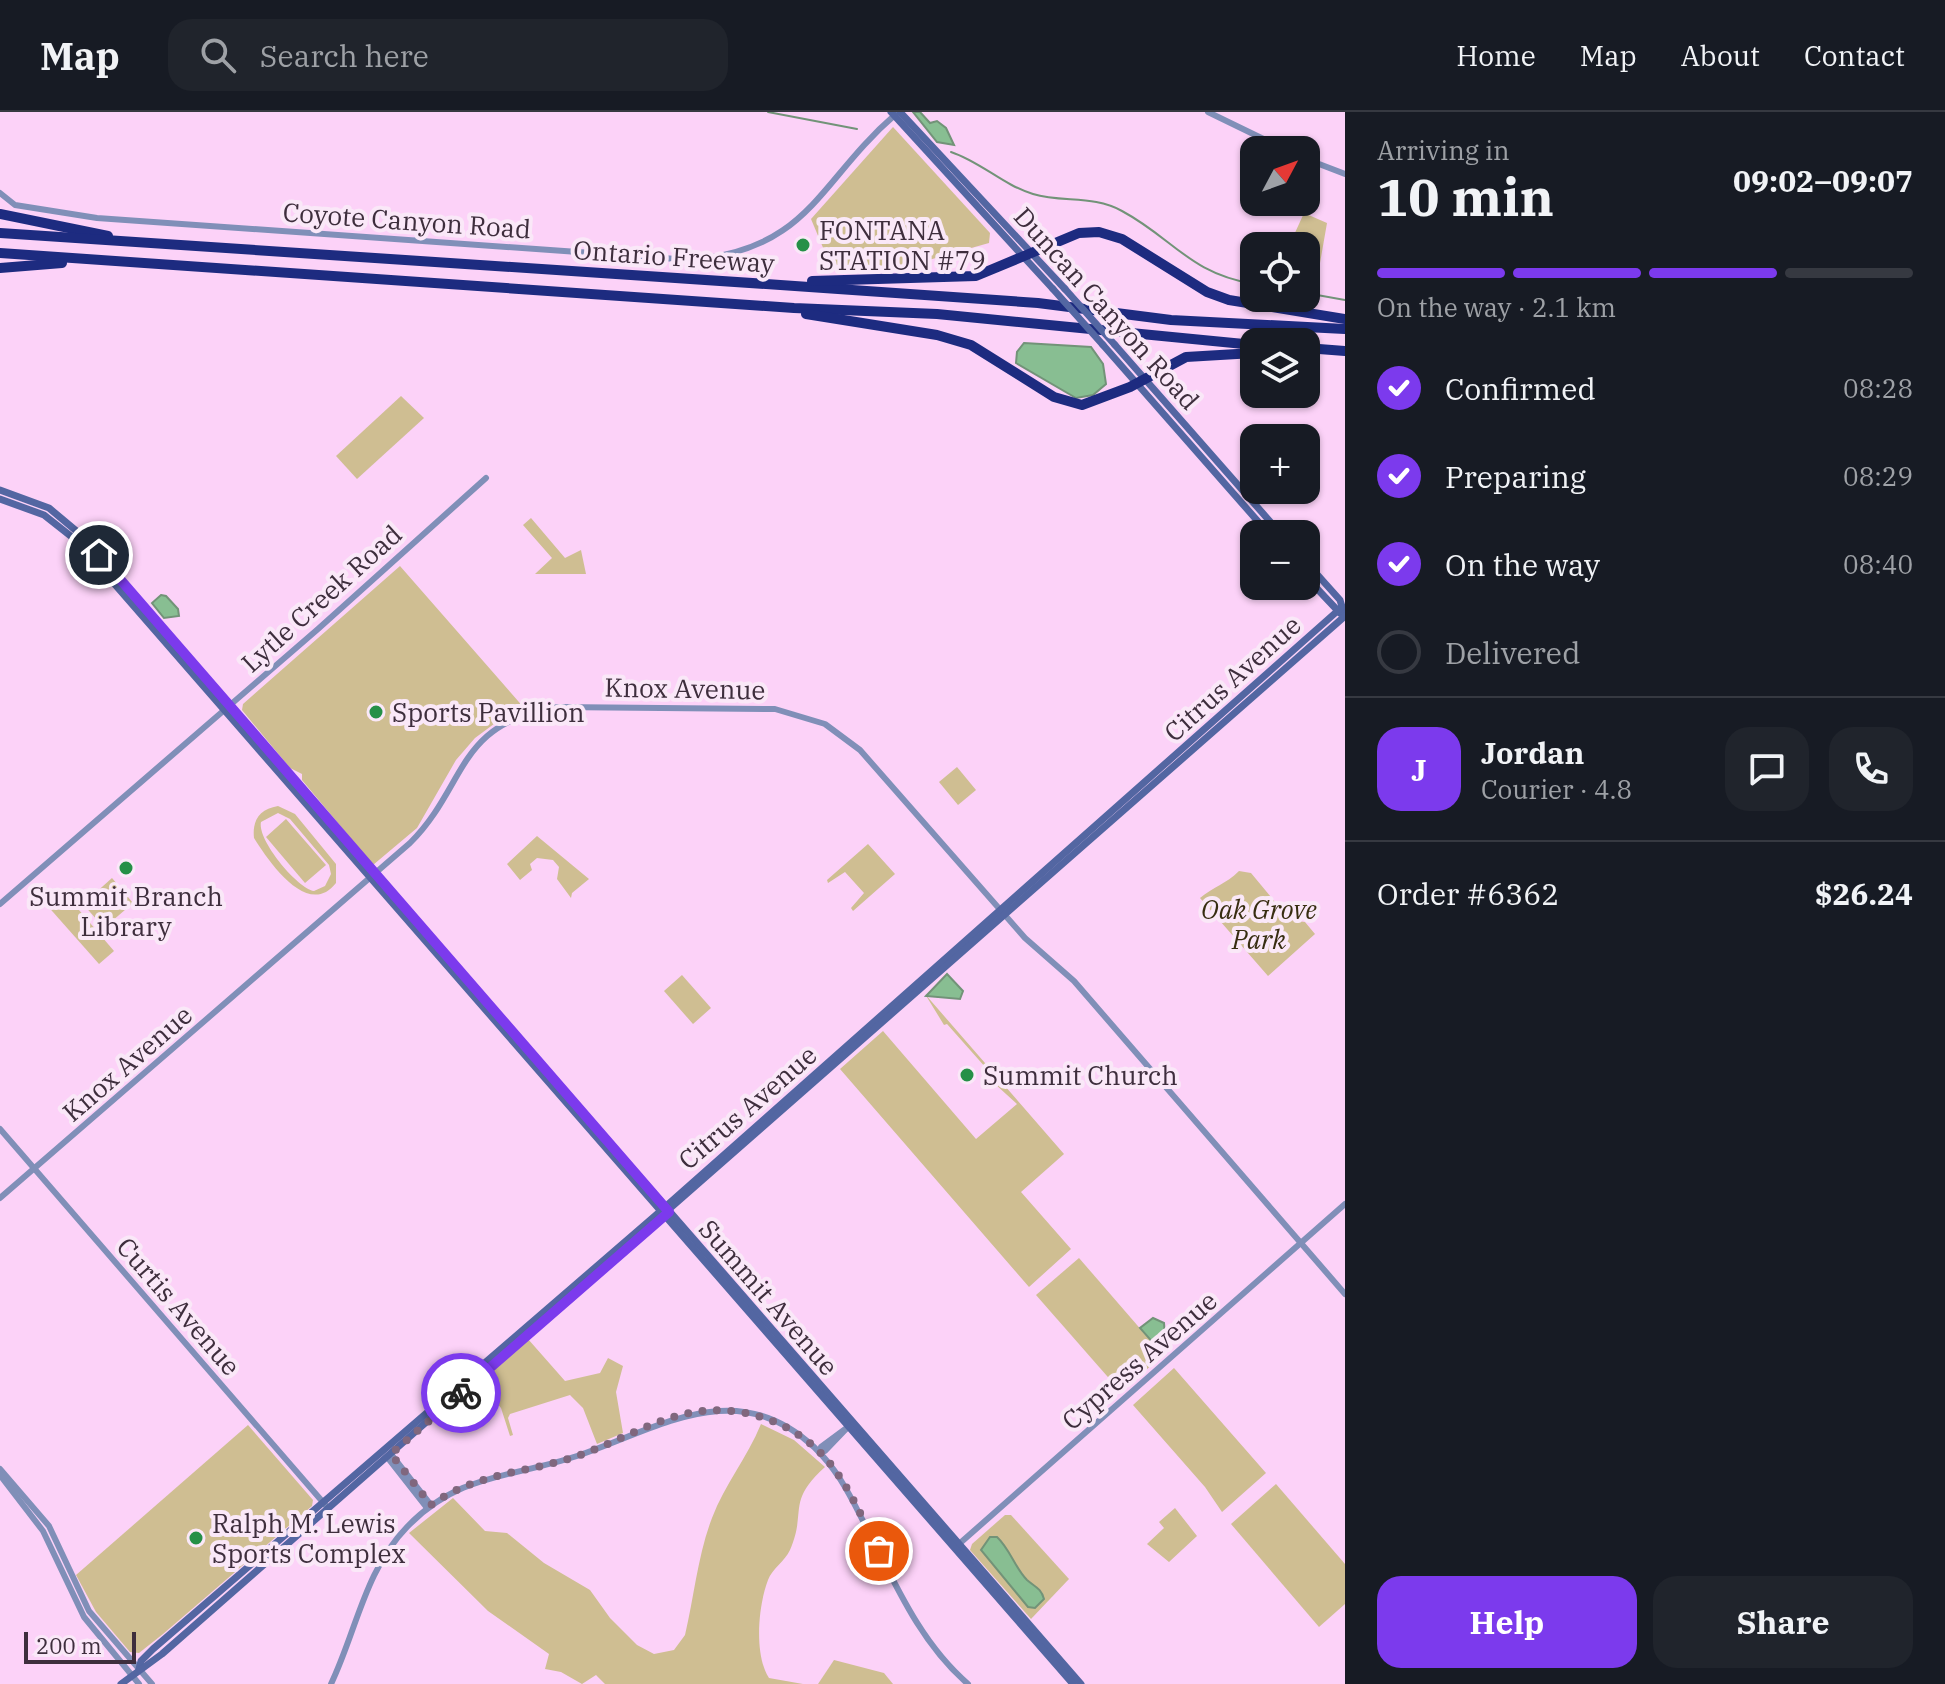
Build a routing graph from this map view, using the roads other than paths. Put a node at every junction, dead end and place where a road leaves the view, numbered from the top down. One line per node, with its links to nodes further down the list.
1 (1208, 112): 3 (street)
2 (896, 113): 6 (street, Coyote Canyon Road); 11 (main road, Duncan Canyon Road)
3 (1257, 136)
4 (1320, 164): 5 (street)
5 (1345, 174)
6 (1, 196)
7 (0, 214): 9 (highway)
8 (0, 233): 9 (highway, Ontario Freeway)
9 (125, 242): 14 (highway, Ontario Freeway)
10 (0, 253): 12 (highway, Ontario Freeway)
11 (1029, 256): 14 (highway); 16 (highway); 22 (main road, Duncan Canyon Road, bridge); 22 (main road, Duncan Canyon Road, bridge)
12 (93, 259): 13 (highway); 15 (highway, Ontario Freeway)
13 (0, 268)
14 (766, 284): 17 (highway, Ontario Freeway)
15 (794, 308): 18 (highway, Ontario Freeway); 22 (highway)
16 (1345, 319)
17 (1345, 329)
18 (1240, 344)
19 (1320, 351): 20 (highway)
20 (1345, 352)
21 (1240, 353): 22 (highway)
22 (1141, 381): 26 (main road, Duncan Canyon Road); 27 (main road, Duncan Canyon Road)
23 (486, 478): 31 (street, Lytle Creek Road)
24 (0, 490): 31 (main road, Summit Avenue)
25 (0, 499): 31 (main road, Summit Avenue)
26 (1257, 520)
27 (1268, 520)
28 (1320, 581): 30 (main road)
29 (1320, 590): 30 (main road)
30 (1343, 612): 34 (main road, Citrus Avenue)
31 (227, 708): 32 (main road, Summit Avenue); 33 (street, Lytle Creek Road)
32 (372, 876): 34 (street, Knox Avenue); 36 (street, Knox Avenue); 39 (main road, Summit Avenue)
33 (0, 904)
34 (1004, 913): 39 (main road, Citrus Avenue); 40 (street, Knox Avenue)
35 (0, 1129): 36 (street, Curtis Avenue)
36 (34, 1168): 37 (street, Knox Avenue); 46 (street, Curtis Avenue)
37 (0, 1198)
38 (1345, 1204): 40 (street, Cypress Avenue)
39 (664, 1212): 42 (main road, Summit Avenue); 44 (main road, Citrus Avenue); 48 (main road, Summit Avenue)
40 (1301, 1243): 41 (street, Knox Avenue); 48 (street, Cypress Avenue)
41 (1345, 1294)
42 (848, 1427): 43 (street); 55 (main road, Summit Avenue)
43 (819, 1452): 47 (street); 54 (street)
44 (386, 1453): 46 (main road, Citrus Avenue); 47 (street)
45 (0, 1472): 49 (street)
46 (326, 1506): 49 (main road, Citrus Avenue)
47 (429, 1507): 53 (street)
48 (959, 1544): 56 (main road, Summit Avenue)
49 (135, 1672): 50 (main road, Citrus Avenue); 51 (street); 52 (street)
50 (121, 1684)
51 (139, 1684)
52 (152, 1684)
53 (331, 1684)
54 (968, 1684)
55 (1073, 1684)
56 (1081, 1684)

